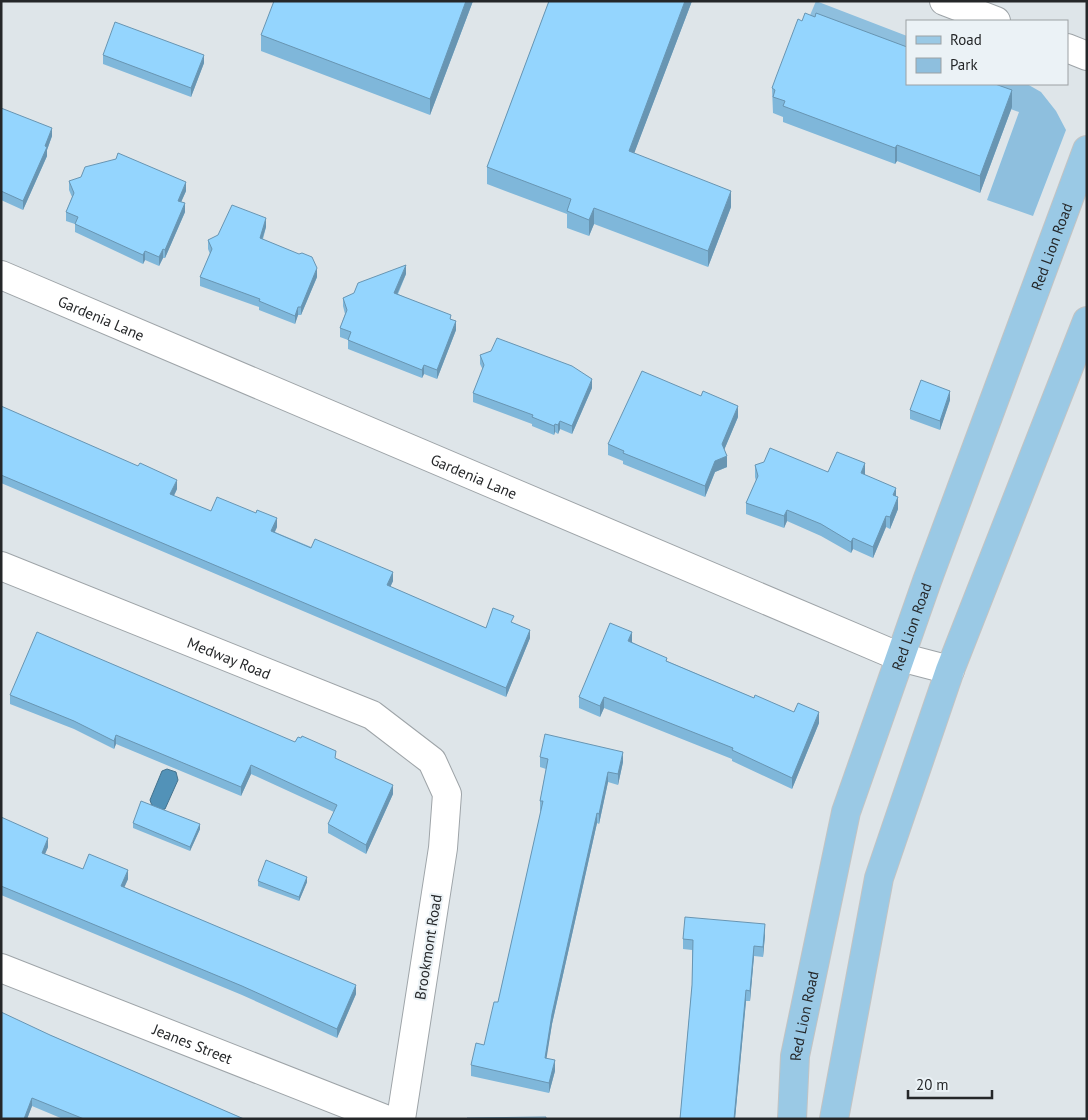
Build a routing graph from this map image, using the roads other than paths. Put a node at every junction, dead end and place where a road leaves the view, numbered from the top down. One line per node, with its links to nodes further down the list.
1 (944, 1): 2 (street)
2 (993, 20)
3 (1068, 48): 4 (street)
4 (1087, 56)
5 (1087, 150): 9 (main road, Red Lion Road)
6 (1, 275): 9 (street, Gardenia Lane)
7 (1087, 321): 10 (main road)
8 (3, 572): 11 (street, Medway Road)
9 (900, 657): 10 (street, Gardenia Lane); 15 (main road, Red Lion Road)
10 (950, 670): 16 (main road)
11 (439, 776): 14 (street, Brookmont Road)
12 (1, 968): 13 (street, Jeanes Street)
13 (385, 1119)
14 (401, 1119)
15 (792, 1119)
16 (834, 1119)

